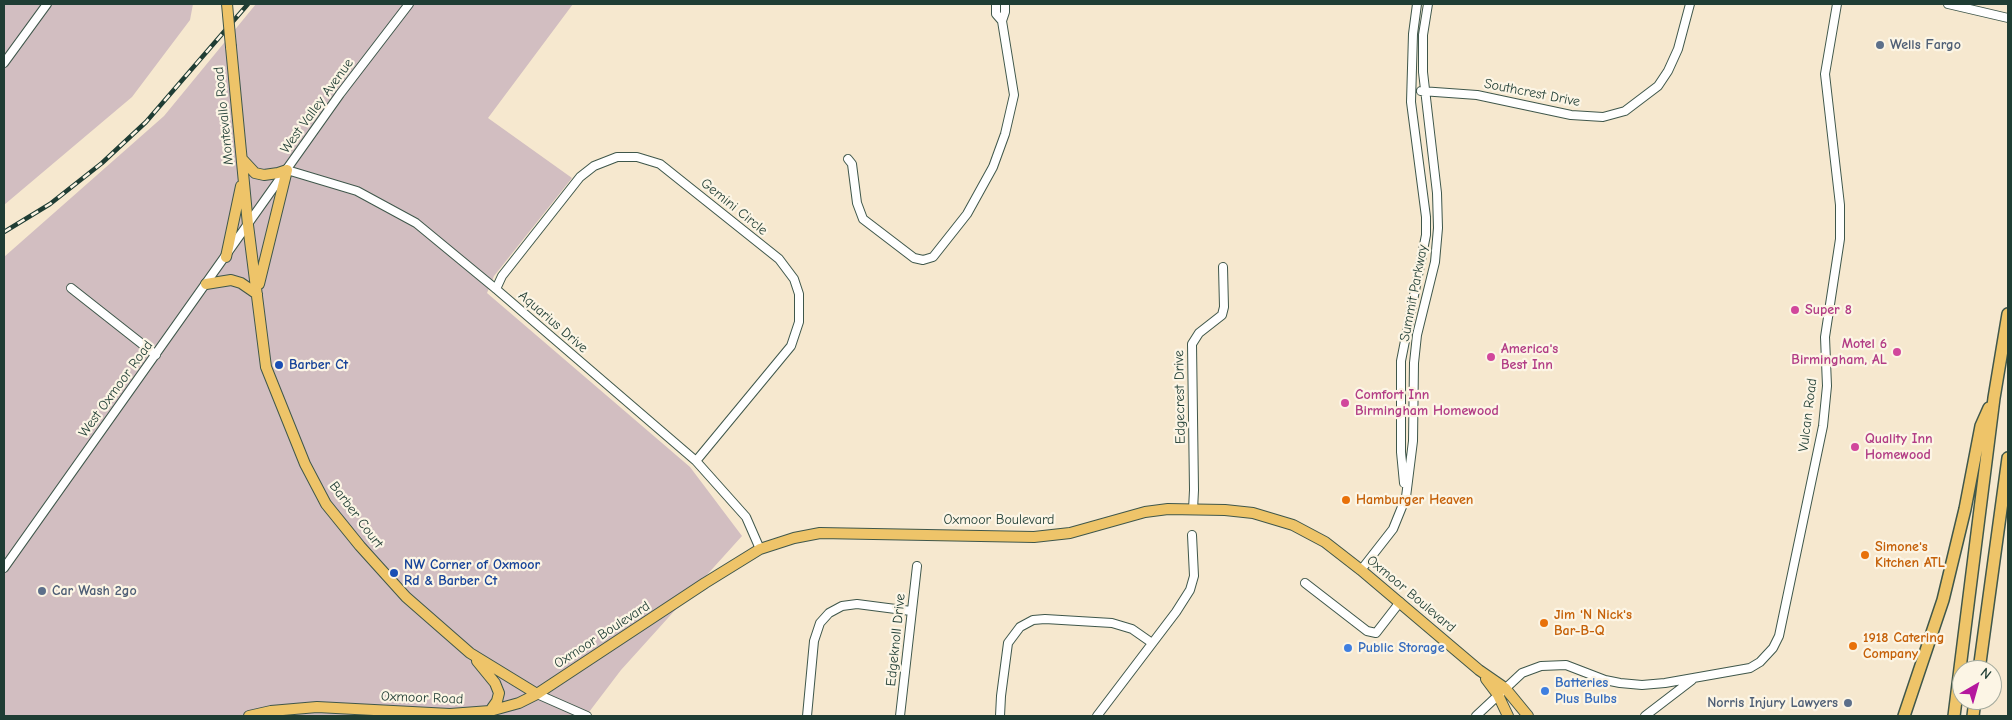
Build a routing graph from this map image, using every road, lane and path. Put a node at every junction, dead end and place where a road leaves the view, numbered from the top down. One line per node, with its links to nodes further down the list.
1 (47, 4): 13 (street)
2 (227, 4): 16 (main road, Montevallo Road, bridge)
3 (409, 4): 18 (street, West Valley Avenue)
4 (996, 4): 12 (street)
5 (1005, 4): 12 (street)
6 (1417, 4): 15 (street, Summit Parkway)
7 (1428, 4): 14 (street, Summit Parkway)
8 (1690, 4): 14 (street, Southcrest Drive)
9 (1837, 4): 45 (street, Vulcan Road)
10 (1948, 4): 11 (street)
11 (2008, 18)
12 (1002, 21): 17 (street)
13 (4, 63)
14 (1424, 90): 15 (street); 32 (street, Summit Parkway)
15 (1412, 94): 32 (street, Summit Parkway)
16 (242, 159): 18 (main road); 19 (main road, Montevallo Road)
17 (848, 159)
18 (287, 170): 20 (street, West Valley Avenue); 25 (street, Aquarius Drive); 26 (main road)
19 (243, 175): 20 (main road, Montevallo Road); 21 (main road)
20 (248, 225): 21 (street, West Oxmoor Road); 26 (main road, Barber Court)
21 (226, 256): 23 (street, West Oxmoor Road)
22 (1223, 267): 33 (street, Edgecrest Drive)
23 (206, 284): 26 (main road); 28 (street, West Oxmoor Road)
24 (71, 288): 28 (street)
25 (496, 289): 31 (street, Aquarius Drive); 31 (street, Gemini Circle)
26 (257, 294): 43 (main road, Barber Court)
27 (2008, 314): 29 (highway)
28 (156, 355): 37 (street, West Oxmoor Road)
29 (1994, 398): 59 (highway); 60 (highway)
30 (2008, 458): 44 (highway)
31 (696, 461): 35 (street, Aquarius Drive)
32 (1406, 497): 38 (street, Summit Parkway)
33 (1193, 510): 35 (main road, Oxmoor Boulevard); 38 (main road, Oxmoor Boulevard)
34 (1192, 535): 42 (street)
35 (760, 550): 47 (main road, Oxmoor Boulevard)
36 (917, 566): 41 (street, Edgeknoll Drive)
37 (4, 568)
38 (1361, 570): 40 (main road, Oxmoor Boulevard)
39 (1305, 583): 40 (street)
40 (1400, 602): 46 (main road, Oxmoor Boulevard)
41 (911, 611): 51 (street); 52 (street, Edgeknoll Drive)
42 (1152, 643): 53 (street); 54 (street)
43 (470, 653): 47 (main road, Barber Court); 48 (main road)
44 (1980, 660)
45 (1694, 679): 46 (street, Vulcan Road); 58 (street, Vulcan Road)
46 (1501, 691): 55 (street, Vulcan Road); 56 (main road, Oxmoor Boulevard); 57 (main road, Oxmoor Boulevard)
47 (537, 694): 48 (main road, Oxmoor Road); 50 (street)
48 (490, 711): 49 (main road, Oxmoor Road)
49 (249, 716)
50 (587, 716)
51 (807, 716)
52 (900, 716)
53 (1000, 716)
54 (1097, 716)
55 (1476, 716)
56 (1508, 716)
57 (1528, 716)
58 (1645, 716)
59 (1904, 716)
60 (1954, 716)

